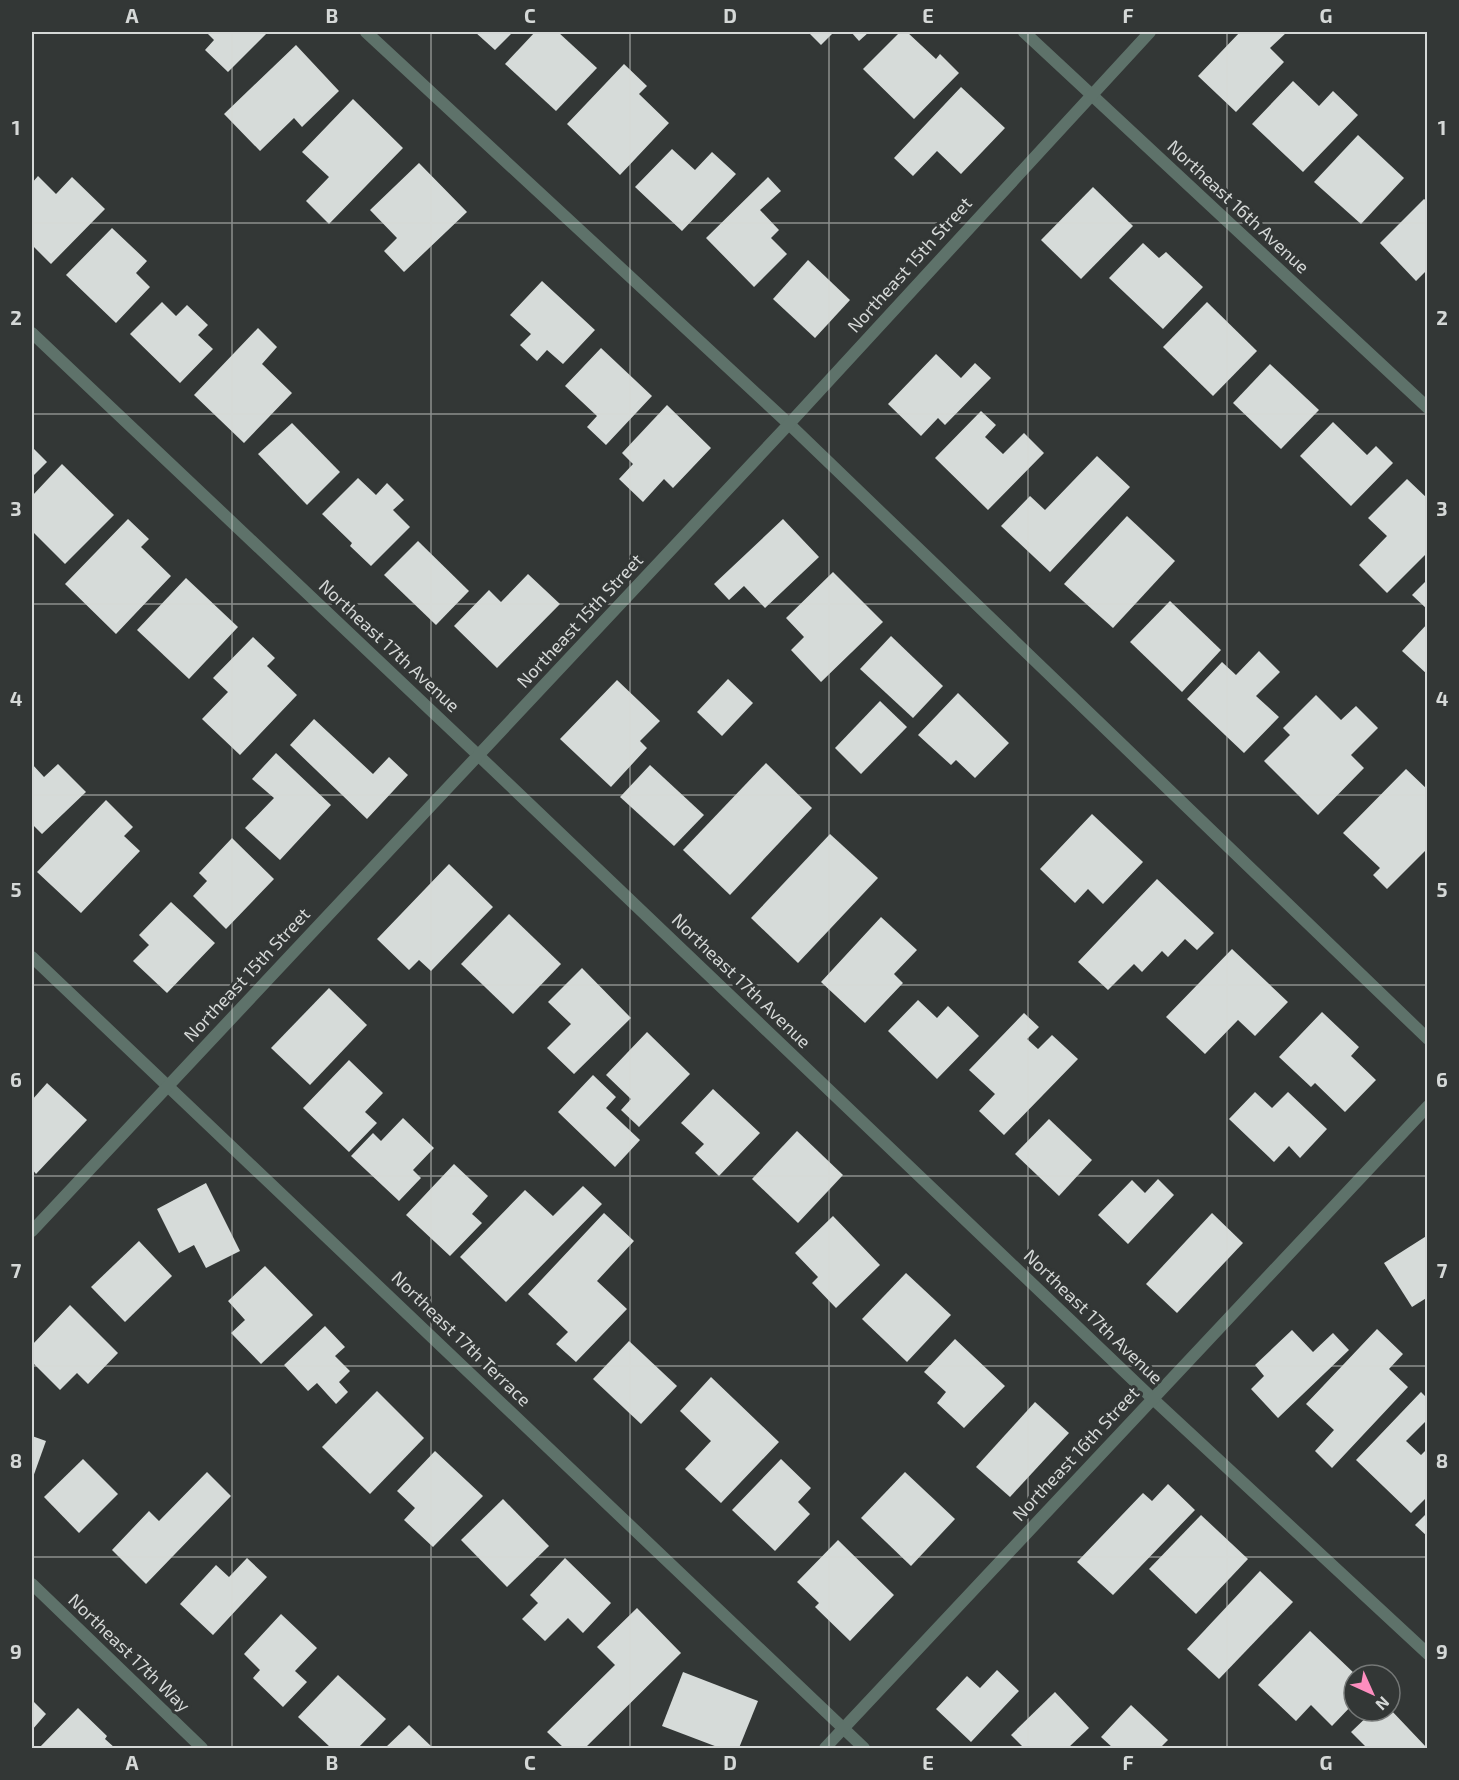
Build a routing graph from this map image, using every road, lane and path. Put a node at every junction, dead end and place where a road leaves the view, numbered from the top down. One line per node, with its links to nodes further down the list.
1 (366, 32): 7 (street)
2 (1024, 32): 4 (street, Northeast 16th Avenue)
3 (1150, 32): 4 (street, Northeast 15th Street)
4 (1091, 95): 6 (street, Northeast 16th Avenue); 7 (street, Northeast 15th Street)
5 (32, 333): 8 (street, Northeast 17th Avenue)
6 (1428, 408)
7 (789, 424): 8 (street, Northeast 15th Street); 10 (street)
8 (478, 755): 11 (street, Northeast 15th Street); 14 (street, Northeast 17th Avenue)
9 (32, 957): 11 (street, Northeast 17th Terrace)
10 (1428, 1039)
11 (168, 1085): 13 (street, Northeast 15th Street); 17 (street, Northeast 17th Terrace)
12 (1428, 1106): 14 (street, Northeast 16th Street)
13 (32, 1231)
14 (1153, 1399): 16 (street, Northeast 17th Avenue); 17 (street, Northeast 16th Street)
15 (32, 1584): 18 (street, Northeast 17th Way)
16 (1428, 1654)
17 (843, 1729): 19 (street, Northeast 16th Street); 20 (street, Northeast 17th Terrace)
18 (202, 1749)
19 (825, 1749)
20 (864, 1749)

